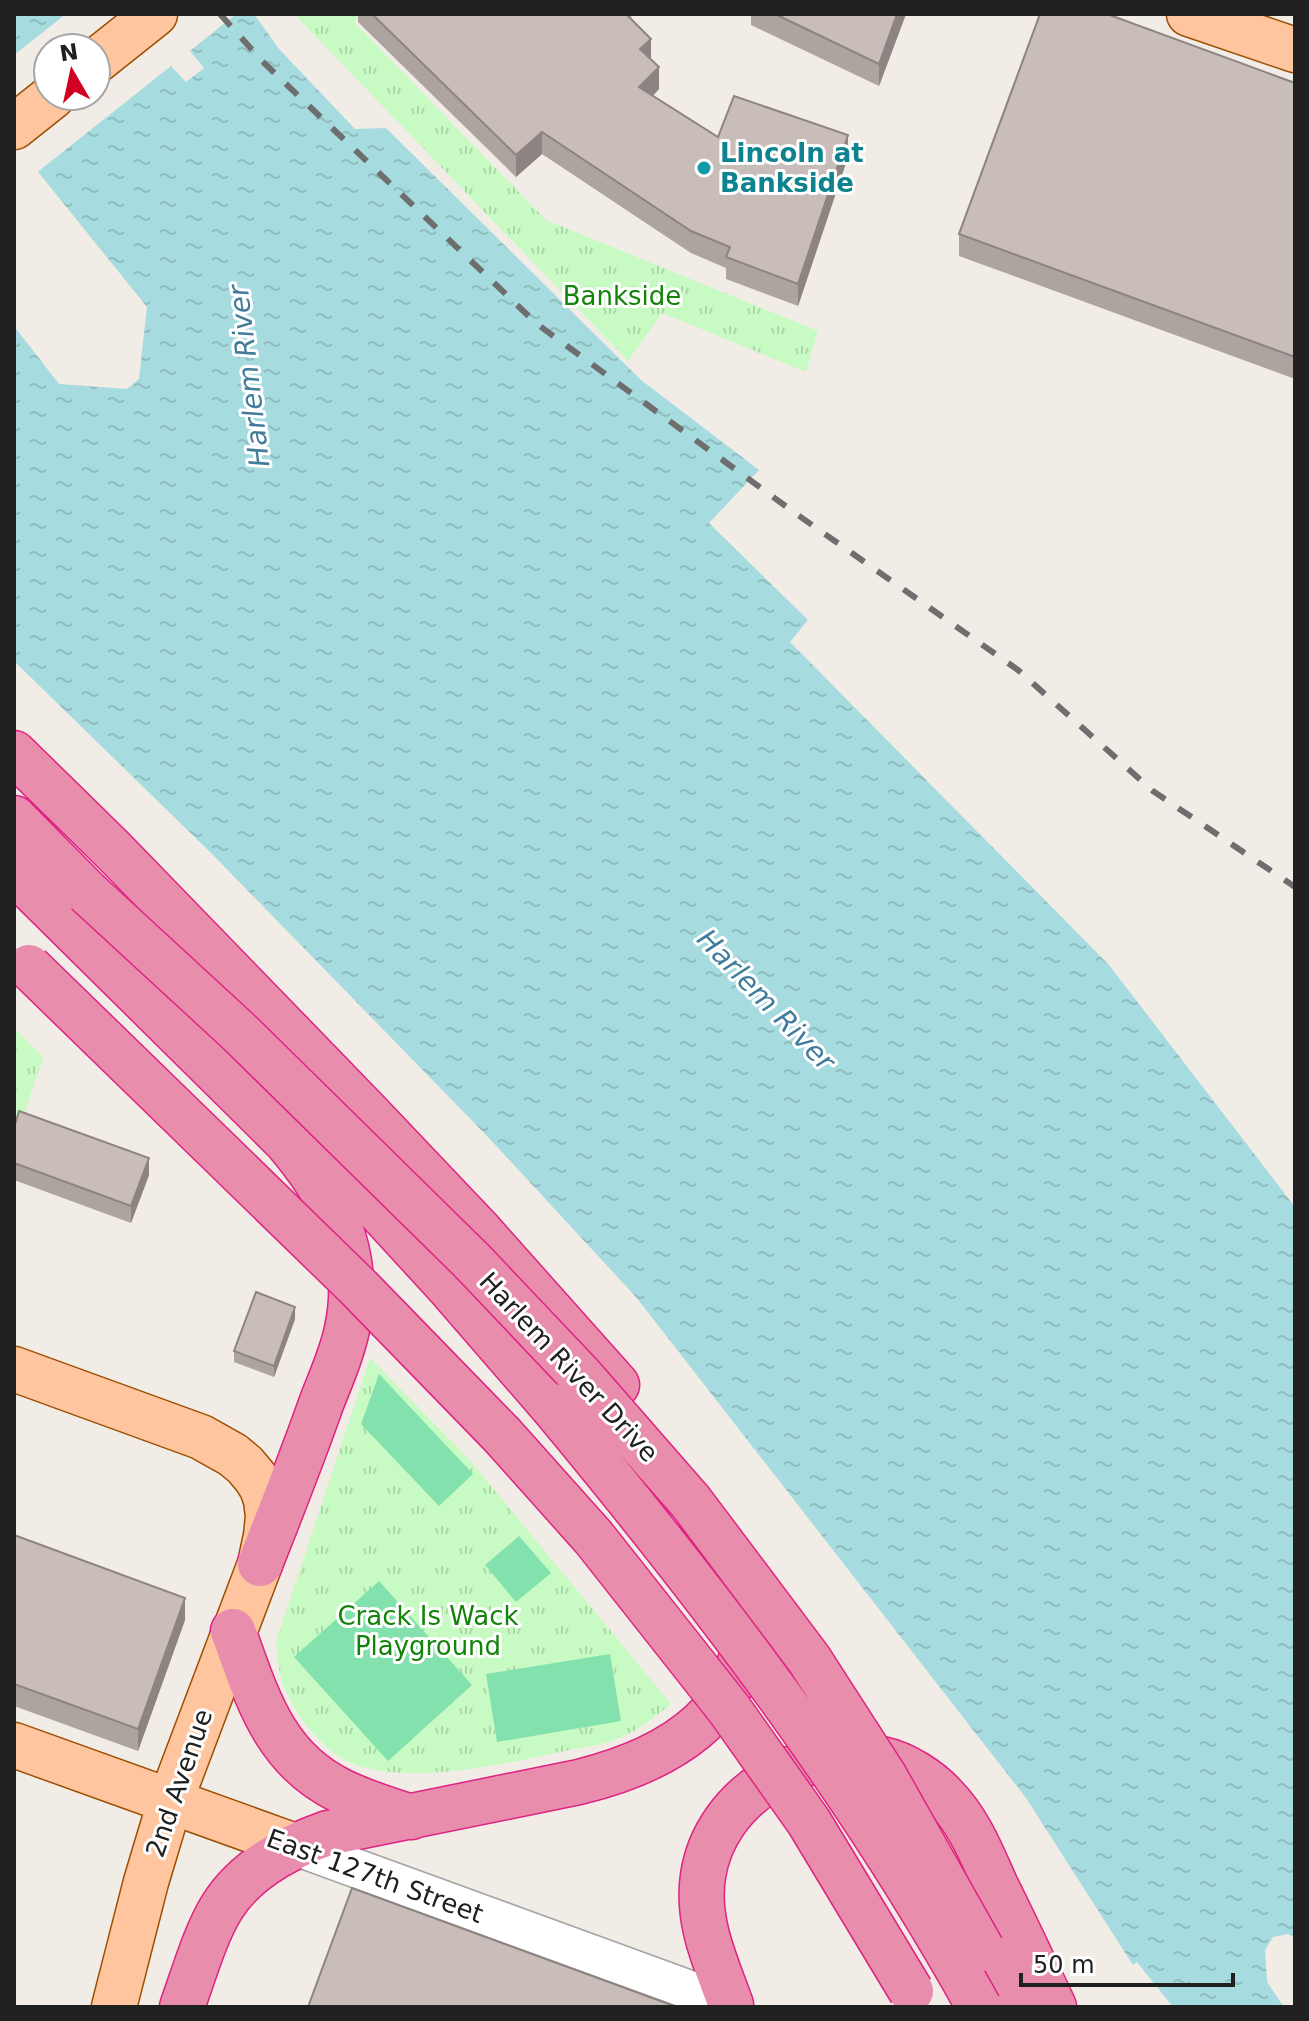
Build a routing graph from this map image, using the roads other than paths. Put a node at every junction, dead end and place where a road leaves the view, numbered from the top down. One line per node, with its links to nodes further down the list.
1 (155, 14): 3 (main road)
2 (1189, 14): 4 (main road)
3 (112, 48)
4 (1295, 50)
5 (33, 112): 6 (main road)
6 (14, 127)
7 (14, 753): 17 (highway)
8 (14, 818): 10 (highway, Harlem River Drive)
9 (14, 872): 13 (highway)
10 (87, 892): 23 (highway, bridge); 24 (highway, Harlem River Drive, bridge)
11 (22, 960): 19 (highway, bridge)
12 (14, 1369): 13 (main road, 2nd Avenue)
13 (260, 1564): 14 (main road, 2nd Avenue)
14 (233, 1631): 16 (main road, 2nd Avenue); 17 (highway)
15 (14, 1745): 16 (main road, East 127th Street)
16 (170, 1802): 18 (main road, East 127th Street); 21 (main road, 2nd Avenue)
17 (411, 1817): 18 (highway)
18 (295, 1846): 20 (street, East 127th Street); 22 (highway)
19 (916, 1999)
20 (734, 2006): 25 (highway)
21 (114, 2007)
22 (182, 2007)
23 (979, 2007)
24 (1012, 2007)
25 (1054, 2007)

